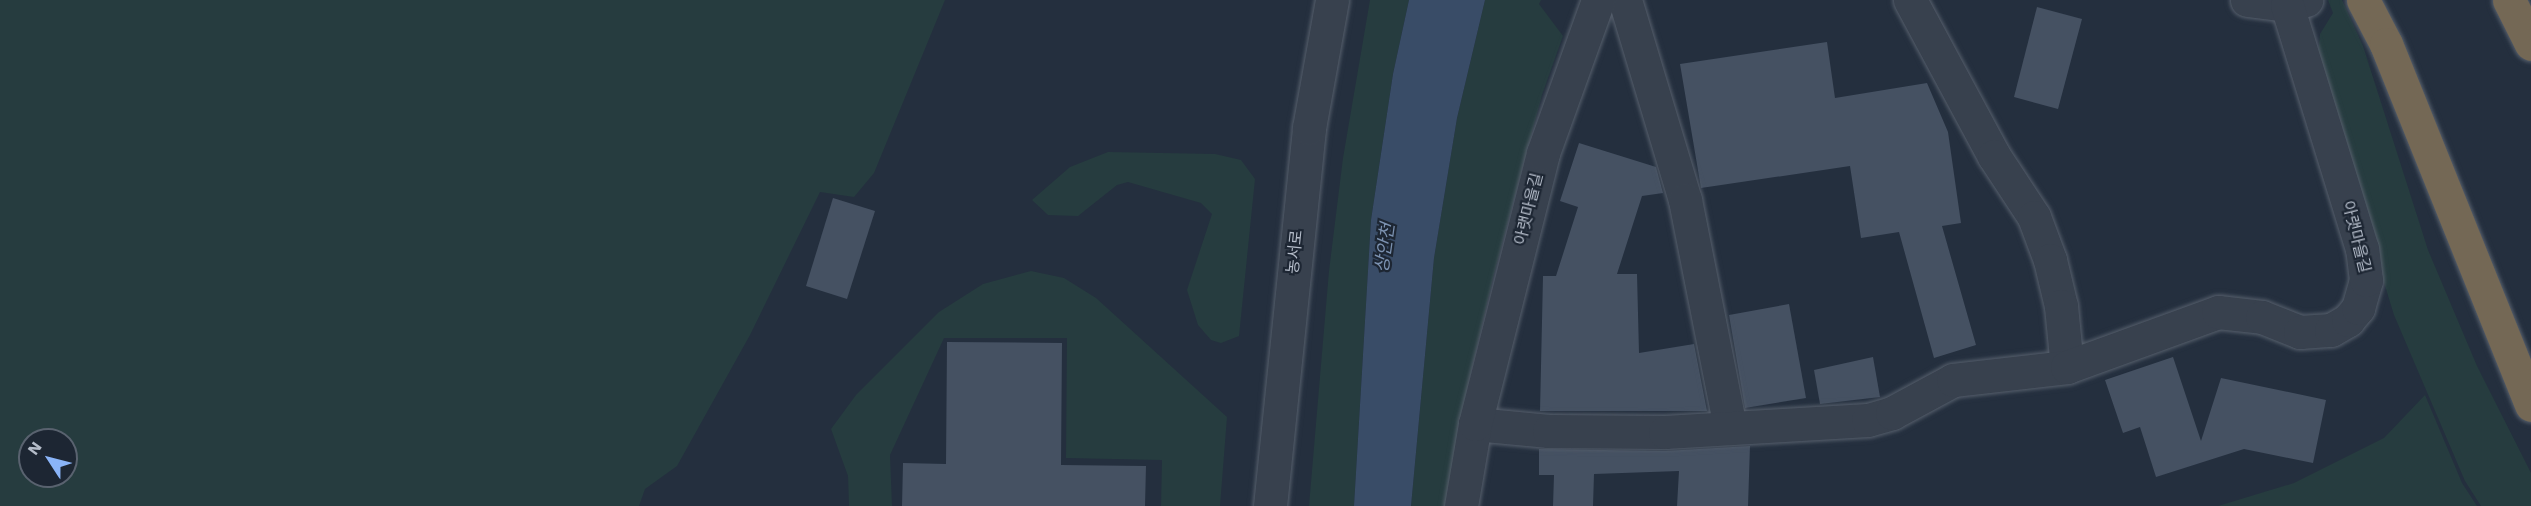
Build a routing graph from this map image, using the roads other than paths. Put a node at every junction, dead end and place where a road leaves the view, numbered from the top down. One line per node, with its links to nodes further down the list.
1 (1332, 0): 14 (street, 농서로)
2 (1598, 0): 12 (street, 아랫마을길)
3 (1625, 0): 13 (street)
4 (1910, 0): 10 (street)
5 (2247, 0): 8 (street, 아랫마을길)
6 (2363, 0): 11 (highway)
7 (2509, 0): 9 (highway)
8 (2297, 3): 10 (street, 아랫마을길)
9 (2531, 44)
10 (2067, 367): 13 (street, 아랫마을길)
11 (2531, 405)
12 (1475, 424): 13 (street, 아랫마을길); 15 (street, 아랫마을길)
13 (1730, 428)
14 (1270, 506)
15 (1461, 506)

